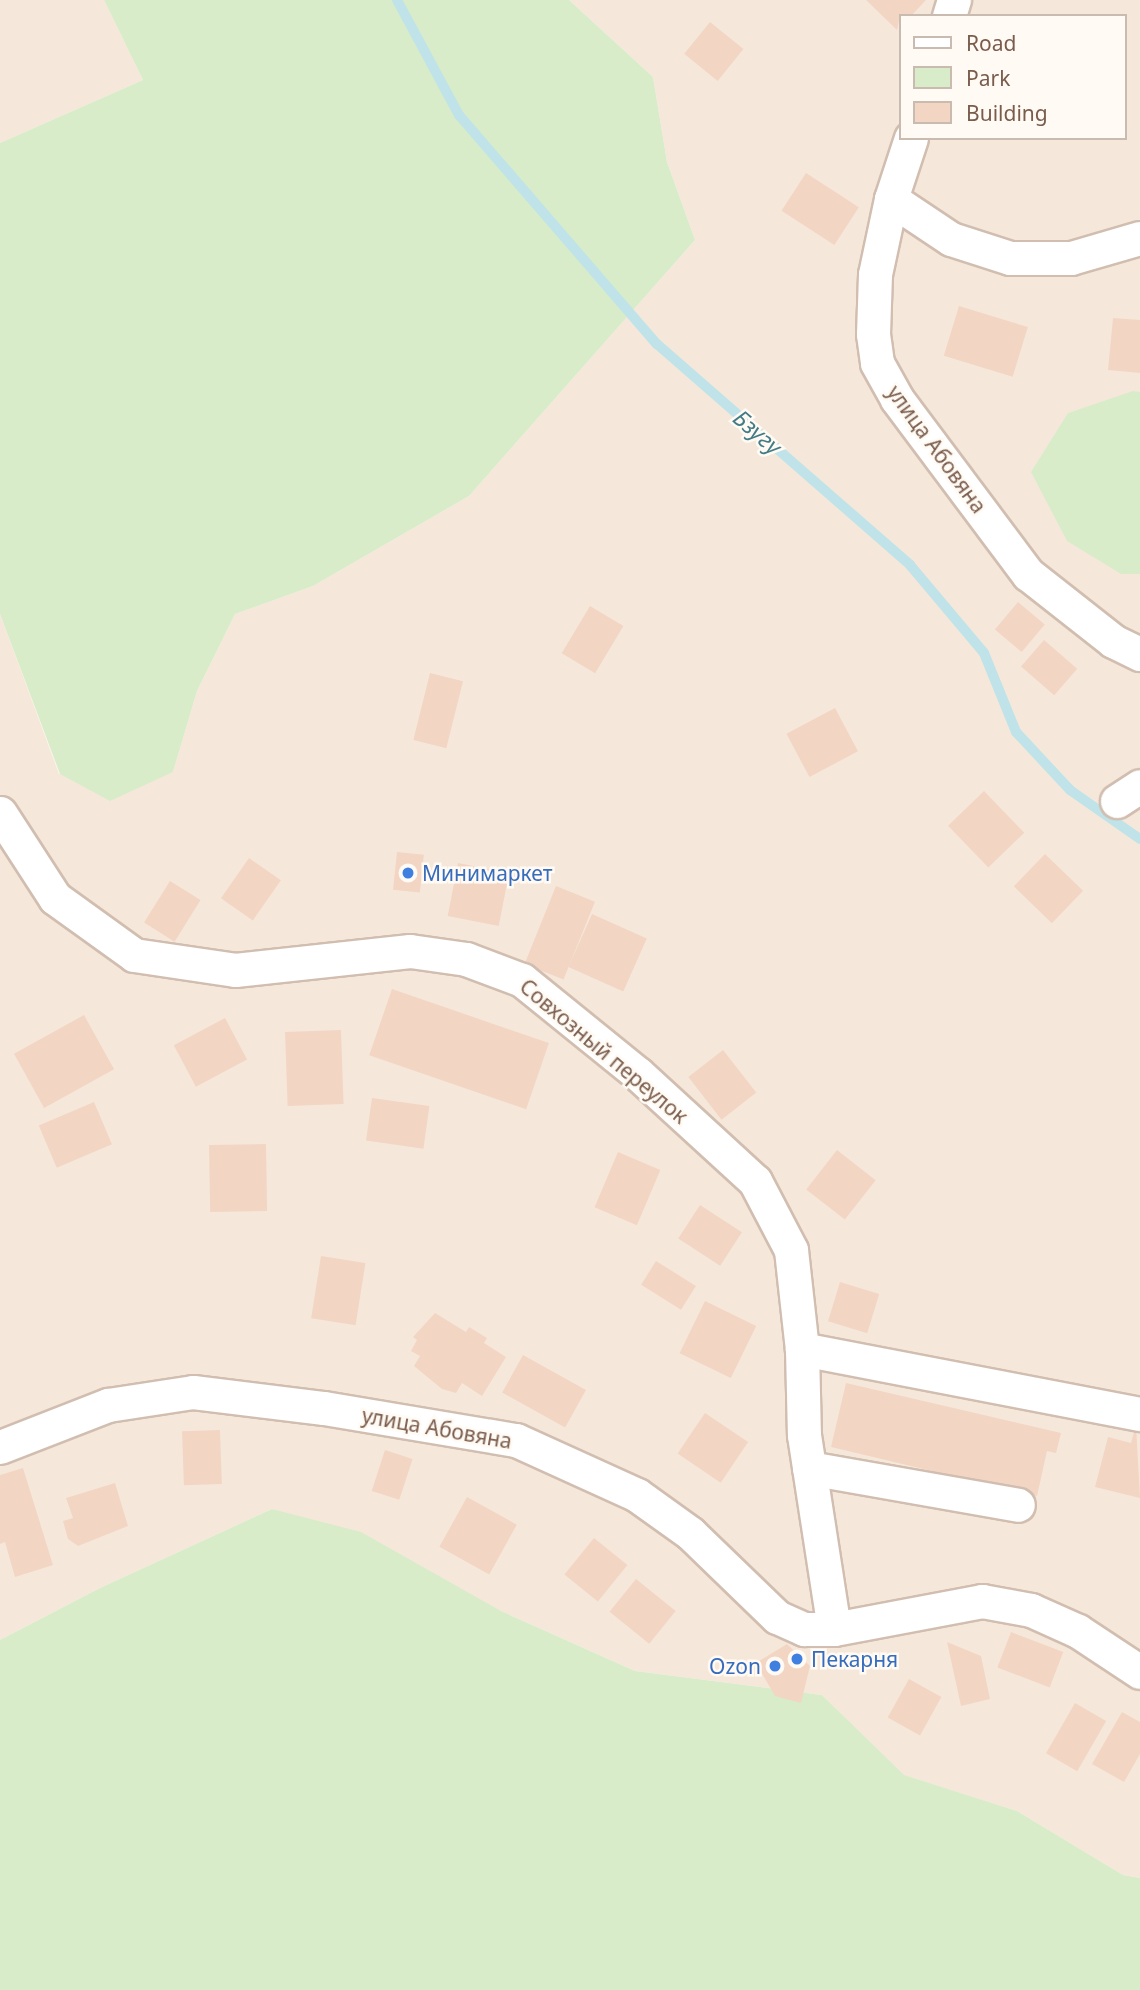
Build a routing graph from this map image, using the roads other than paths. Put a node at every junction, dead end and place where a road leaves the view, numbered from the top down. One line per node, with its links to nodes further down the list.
1 (910, 140): 2 (street, улица Абовяна)
2 (891, 199): 3 (street); 4 (street, улица Абовяна)
3 (1140, 238)
4 (1140, 654)
5 (0, 813): 6 (street, Совхозный переулок)
6 (802, 1349): 7 (street); 9 (street, Совхозный переулок)
7 (1140, 1414)
8 (0, 1447): 11 (street, улица Абовяна)
9 (809, 1468): 10 (street); 11 (street, Совхозный переулок)
10 (1018, 1505)
11 (834, 1629): 12 (street, улица Абовяна)
12 (1140, 1672)

